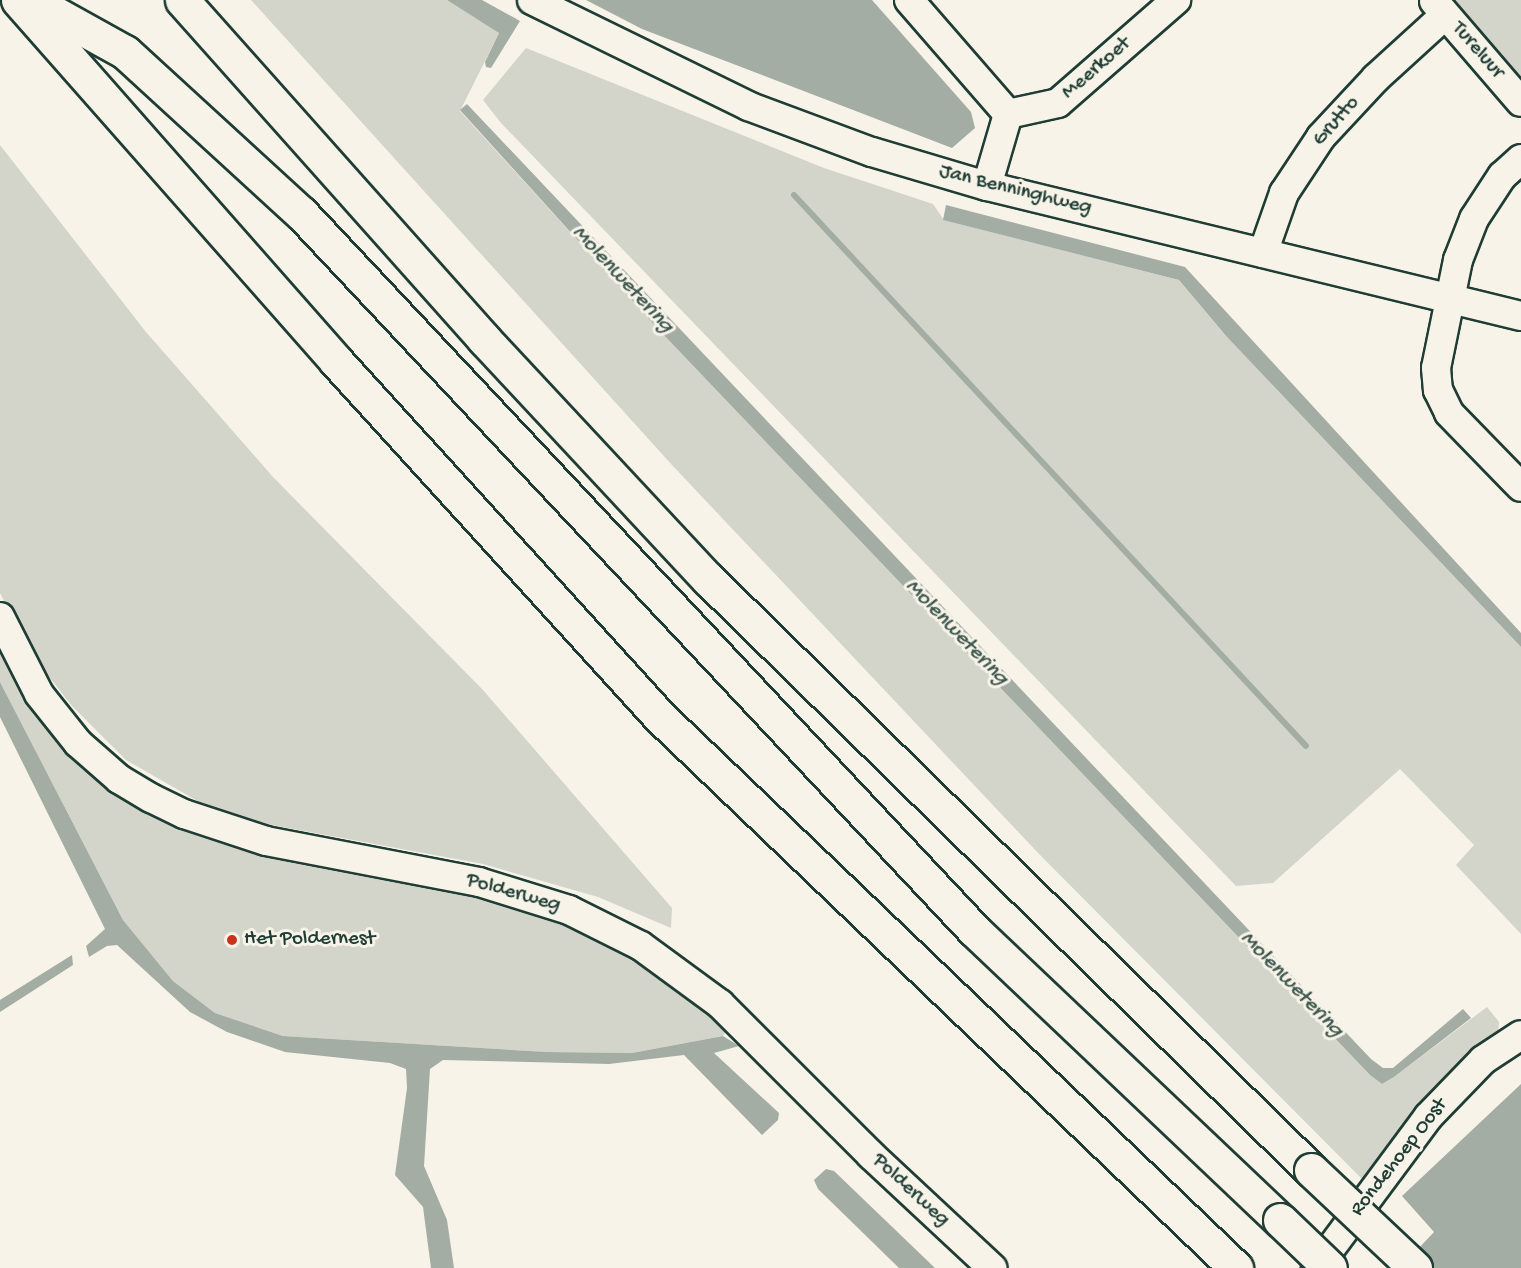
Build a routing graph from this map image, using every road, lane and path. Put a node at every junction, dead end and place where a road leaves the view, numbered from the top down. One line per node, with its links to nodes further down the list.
1 (18, 0): 19 (highway)
2 (31, 0): 21 (highway, bridge)
3 (182, 0): 22 (highway, bridge)
4 (531, 0): 11 (street, Jan Benninghweg)
5 (1176, 0): 9 (street, Meerkoet)
6 (915, 2): 9 (street)
7 (1439, 8): 8 (street, Tureluur); 12 (street, Grutto)
8 (1521, 102)
9 (1008, 114): 11 (street)
10 (1521, 159): 13 (street)
11 (987, 186): 12 (street, Jan Benninghweg)
12 (1263, 253): 13 (street, Jan Benninghweg)
13 (1450, 301): 14 (street, Jan Benninghweg); 15 (street)
14 (1521, 316)
15 (1521, 487)
16 (0, 617): 18 (street, Polderweg)
17 (1521, 1035): 20 (street, Rondehoep Oost)
18 (992, 1268)
19 (1236, 1268)
20 (1316, 1268)
21 (1330, 1268)
22 (1415, 1268)

